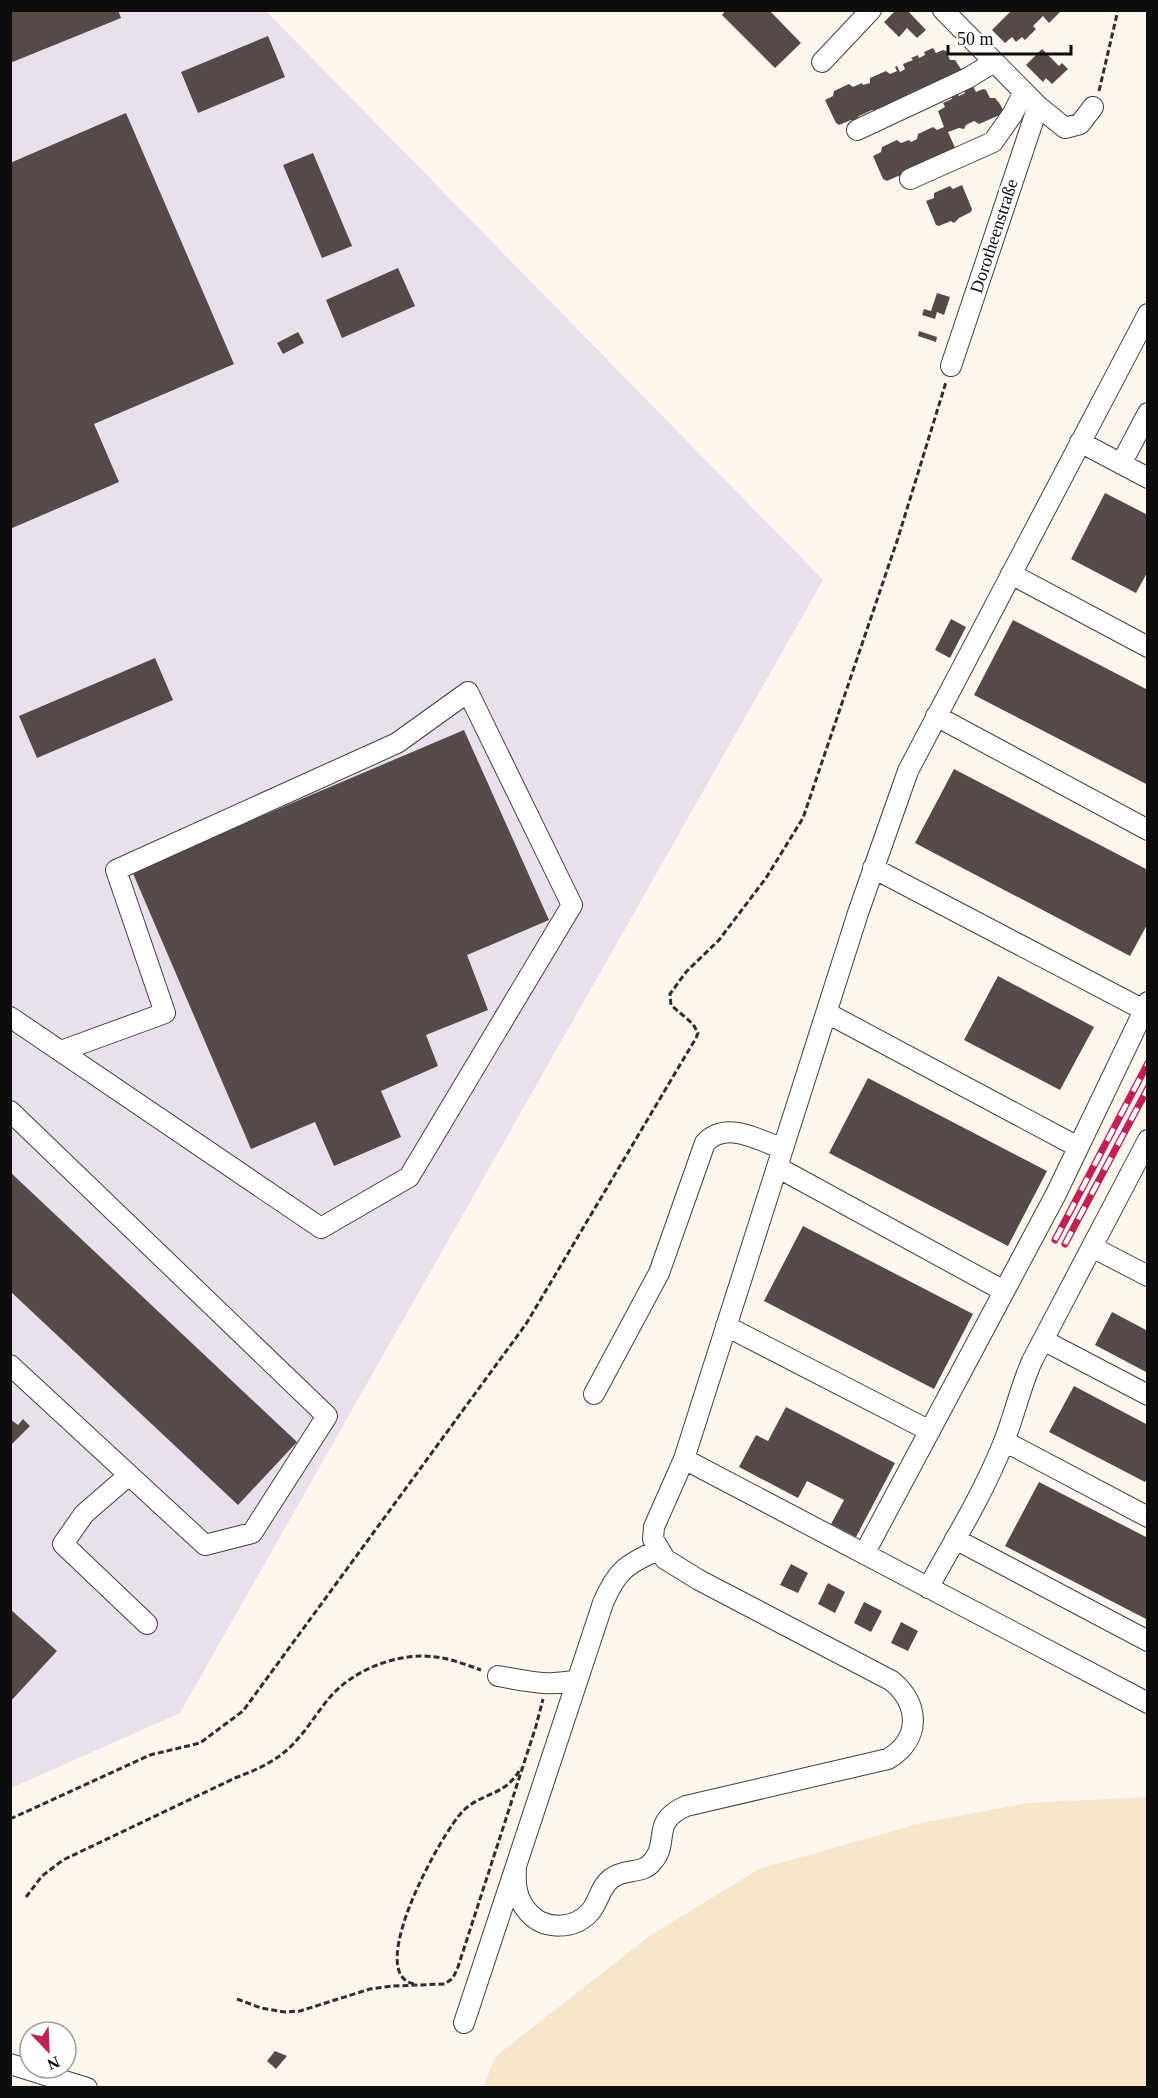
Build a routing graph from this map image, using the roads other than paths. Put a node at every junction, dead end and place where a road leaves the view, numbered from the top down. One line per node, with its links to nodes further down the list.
1 (871, 10): 3 (street)
2 (943, 10): 4 (street)
3 (822, 62)
4 (994, 62): 5 (street); 7 (street)
5 (1031, 99): 6 (street); 8 (street); 10 (street, Dorotheenstraße)
6 (1093, 107)
7 (857, 130)
8 (910, 179)
9 (1148, 314): 12 (street)
10 (951, 366)
11 (1148, 413): 13 (street)
12 (1080, 442): 13 (street); 15 (street)
13 (1121, 464): 14 (street)
14 (1148, 478)
15 (1011, 574): 16 (street); 17 (street)
16 (1148, 647)
17 (936, 716): 18 (street); 19 (street)
18 (1148, 830)
19 (873, 868): 20 (street); 21 (street)
20 (1146, 1006): 26 (street)
21 (827, 1013): 26 (street); 27 (street)
22 (10, 1017): 23 (street)
23 (61, 1052): 23 (street)
24 (10, 1111): 40 (street)
25 (1148, 1140): 29 (street)
26 (1078, 1147): 31 (street)
27 (783, 1149): 28 (street); 35 (street)
28 (777, 1167): 31 (street); 32 (street)
29 (1092, 1246): 30 (street); 33 (street)
30 (1148, 1276)
31 (1004, 1291): 37 (street)
32 (726, 1326): 37 (street); 39 (street)
33 (1042, 1340): 36 (street); 38 (street)
34 (10, 1365): 40 (street)
35 (594, 1394)
36 (1148, 1395)
37 (930, 1431): 44 (street)
38 (1004, 1441): 41 (street); 42 (street)
39 (684, 1459): 43 (street); 44 (street)
40 (129, 1475): 46 (street)
41 (1148, 1517)
42 (955, 1539): 45 (street); 47 (street)
43 (658, 1550): 49 (street); 51 (street)
44 (864, 1554): 45 (street)
45 (928, 1588): 50 (street)
46 (147, 1624)
47 (1148, 1641)
48 (498, 1676): 49 (street)
49 (577, 1680): 51 (street)
50 (1148, 1703)
51 (516, 1866): 52 (street)
52 (464, 2023)
53 (10, 2064): 54 (street)
54 (87, 2088)

